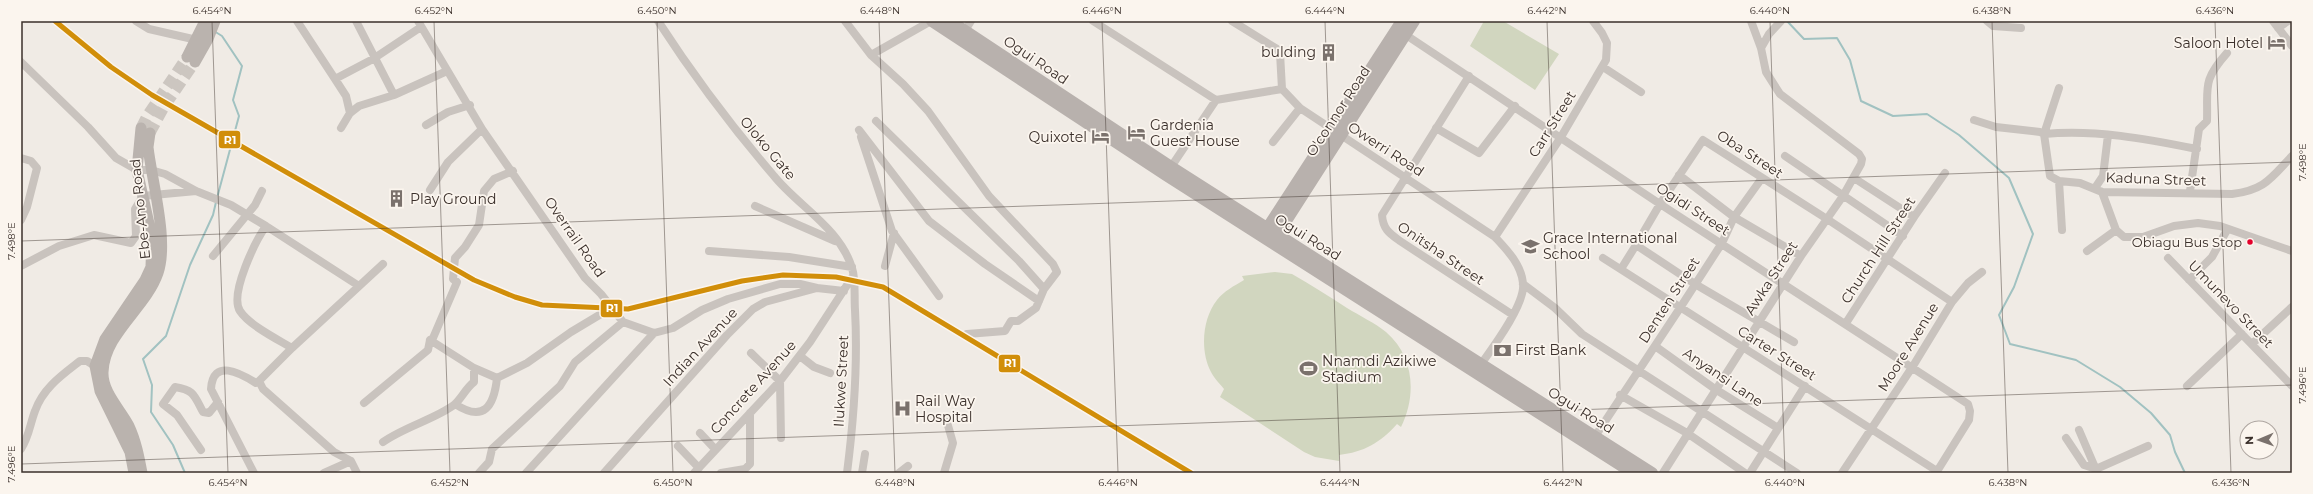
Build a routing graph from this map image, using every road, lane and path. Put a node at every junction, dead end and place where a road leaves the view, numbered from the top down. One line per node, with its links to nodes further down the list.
1 (136, 21): 22 (street)
2 (297, 21): 32 (street)
3 (356, 21): 27 (street)
4 (658, 21): 92 (street, Oloko Gate)
5 (845, 21): 26 (street)
6 (932, 21): 21 (main road, Ogui Road); 26 (street)
7 (950, 21): 21 (main road, Ogui Road)
8 (1093, 21): 37 (street)
9 (1414, 21): 19 (main road, O'connor Road)
10 (1593, 21): 29 (street, Carr Street)
11 (1751, 21): 24 (street)
12 (1781, 21): 24 (street)
13 (1987, 21): 20 (street)
14 (2288, 21): 17 (street)
15 (1236, 22): 33 (street)
16 (420, 24): 27 (street); 30 (street, Overrail Road)
17 (2276, 24): 23 (street)
18 (209, 27): 22 (main road); 22 (main road)
19 (1402, 28): 31 (street, Ogidi Street); 48 (main road, O'connor Road)
20 (2021, 28)
21 (965, 30): 60 (main road, Ogui Road)
22 (197, 40)
23 (2292, 46)
24 (1761, 48): 65 (street, Awka Street)
25 (2227, 53): 53 (street)
26 (871, 55): 117 (street)
27 (374, 59): 32 (street); 36 (street)
28 (21, 62): 57 (street)
29 (1603, 66): 35 (street); 51 (street, Carr Street)
30 (447, 71): 36 (street); 38 (street, Overrail Road)
31 (1469, 76): 39 (street, Ogidi Street); 46 (street, Onitsha Street)
32 (335, 79): 41 (street)
33 (1282, 88): 37 (street); 40 (street, Owerri Road)
34 (2059, 88): 49 (street)
35 (1640, 92)
36 (394, 95): 41 (street)
37 (1216, 100): 60 (street)
38 (470, 105): 44 (street); 47 (street, Overrail Road)
39 (1515, 106): 46 (street); 51 (street, Ogidi Street)
40 (1300, 108): 48 (street, Owerri Road); 52 (street)
41 (350, 113): 45 (street)
42 (1974, 120): 49 (street)
43 (876, 121): 117 (street)
44 (426, 125)
45 (341, 128)
46 (1436, 128): 63 (street, Onitsha Street)
47 (482, 129): 59 (street, Overrail Road); 67 (street)
48 (1337, 132): 63 (street, Owerri Road); 78 (main road, O'connor Road)
49 (2044, 134): 50 (street); 66 (street)
50 (2108, 136): 53 (street); 68 (street)
51 (1561, 137): 75 (street, Ogidi Street); 91 (street, Carr Street)
52 (1273, 142)
53 (2197, 149): 71 (street)
54 (1785, 156): 74 (street)
55 (2292, 156): 71 (street, Kaduna Street)
56 (21, 158): 82 (street)
57 (138, 170): 58 (street); 58 (main road, Ebe-Ano Road); 73 (main road, Ebe-Ano Road)
58 (152, 170): 69 (street); 72 (main road, Ebe-Ano Road)
59 (513, 171): 124 (street, Overrail Road); 133 (street)
60 (1168, 171): 83 (main road, Ogui Road); 89 (main road, Ogui Road)
61 (1945, 173): 79 (street, Church Hill Street)
62 (1679, 175): 64 (street, Oba Street); 75 (street, Oba Street); 80 (street)
63 (1405, 177): 91 (street, Owerri Road); 126 (street, Onitsha Street)
64 (1762, 178): 80 (street, Denten Street); 81 (street, Oba Street)
65 (1854, 178): 74 (street, Awka Street); 79 (street)
66 (2059, 180): 68 (street, Kaduna Street); 85 (street)
67 (430, 190)
68 (2099, 190): 71 (street, Kaduna Street); 86 (street)
69 (196, 191): 72 (street); 77 (street)
70 (262, 191): 77 (street)
71 (2190, 191)
72 (155, 195): 73 (street); 183 (main road, Ebe-Ano Road)
73 (143, 196): 105 (street); 141 (main road, Ebe-Ano Road)
74 (1843, 196): 81 (street, Awka Street); 90 (street)
75 (1660, 204): 94 (street, Ogidi Street); 95 (street, Oba Street)
76 (754, 206): 92 (street)
77 (247, 215): 84 (street); 99 (street)
78 (1283, 215): 83 (main road); 89 (main road, O'connor Road); 93 (main road)
79 (1914, 217): 90 (street, Church Hill Street)
80 (1734, 218): 94 (street, Denten Street); 100 (street)
81 (1827, 219): 100 (street, Awka Street); 103 (street, Oba Street)
82 (21, 220)
83 (1254, 221): 89 (main road, Ogui Road)
84 (266, 226): 115 (street); 137 (street)
85 (2062, 230)
86 (2116, 230): 87 (street); 97 (street)
87 (2227, 230): 98 (street); 111 (street)
88 (894, 233): 107 (street); 120 (street); 121 (street)
89 (1270, 235): 93 (main road, Ogui Road); 144 (main road, Ogui Road)
90 (1903, 236): 103 (street, Church Hill Street)
91 (1495, 237): 112 (street, Owerri Road)
92 (836, 241): 106 (street, Oloko Gate)
93 (1289, 242): 144 (main road, Ogui Road)
94 (1722, 243): 113 (street, Denten Street); 114 (street, Ogidi Street)
95 (1636, 245): 108 (street, Oba Street); 113 (street)
96 (709, 251): 106 (street)
97 (2087, 251)
98 (2292, 251)
99 (213, 256)
100 (1801, 256): 114 (street, Awka Street)
101 (1603, 258): 108 (street, Carter Street)
102 (2168, 258): 111 (street, Umunevo Street)
103 (1887, 259): 122 (street, Moore Avenue); 129 (street, Church Hill Street)
104 (383, 264): 115 (street)
105 (21, 266)
106 (852, 266): 110 (street, Oloko Gate)
107 (885, 266)
108 (1621, 269): 125 (street, Carter Street)
109 (1982, 272): 122 (street)
110 (853, 276): 118 (street, Oloko Gate); 119 (street, Concrete Avenue)
111 (2189, 280): 132 (street, Umunevo Street)
112 (1523, 284): 126 (street); 145 (street)
113 (1695, 284): 125 (street, Denten Street); 127 (street)
114 (1785, 284): 127 (street, Awka Street); 129 (street, Ogidi Street)
115 (359, 286): 137 (street)
116 (817, 288): 119 (street, Indian Avenue); 130 (street); 189 (street, Indian Avenue)
117 (1044, 289): 121 (street)
118 (854, 290): 191 (street, Ilukwe Street)
119 (844, 291): 140 (street, Concrete Avenue)
120 (939, 296)
121 (1039, 301): 131 (street)
122 (1952, 302): 142 (street, Moore Avenue)
123 (2292, 307): 135 (street)
124 (611, 308): 128 (street, Overrail Road); 147 (street)
125 (1680, 308): 136 (street, Denten Street); 138 (street, Carter Street)
126 (1513, 315): 144 (street)
127 (1759, 321): 134 (street); 138 (street, Awka Street)
128 (623, 322): 130 (street, Overrail Road); 187 (street)
129 (1846, 323): 142 (street, Ogidi Street)
130 (654, 333): 188 (street)
131 (967, 334)
132 (2242, 334): 135 (street, Umunevo Street); 151 (street)
133 (430, 340): 143 (street); 156 (street)
134 (1794, 342)
135 (2252, 344): 152 (street, Umunevo Street)
136 (1655, 346): 145 (street, Denten Street); 153 (street, Anyansi Lane)
137 (292, 348): 149 (street)
138 (1742, 348): 150 (street, Carter Street); 153 (street, Awka Street)
139 (751, 353): 148 (street)
140 (800, 356): 146 (street); 148 (street, Concrete Avenue)
141 (96, 366): 172 (street); 182 (main road, Ebe-Ano Road)
142 (1913, 366): 163 (street, Moore Avenue); 181 (street, Ogidi Street)
143 (474, 368): 147 (street); 157 (street)
144 (1478, 369): 168 (main road, Ogui Road)
145 (1638, 370): 154 (street, Denten Street); 158 (street)
146 (830, 373)
147 (497, 378): 157 (street)
148 (780, 380): 159 (street, Concrete Avenue); 166 (street)
149 (259, 382): 155 (street); 177 (street)
150 (1805, 386): 161 (street); 163 (street, Carter Street)
151 (2187, 386)
152 (2292, 386)
153 (1715, 389): 158 (street, Awka Street); 161 (street, Anyansi Lane)
154 (1620, 395): 165 (street); 168 (street, Denten Street)
155 (218, 402): 174 (street); 184 (street)
156 (364, 403)
157 (455, 404): 169 (street)
158 (1702, 411): 165 (street, Awka Street); 175 (street)
159 (750, 414): 173 (street, Concrete Avenue); 190 (street)
160 (947, 422): 194 (street)
161 (1778, 428): 175 (street)
162 (2079, 430): 180 (street)
163 (1871, 431): 181 (street, Carter Street); 201 (street)
164 (700, 433): 173 (street)
165 (1687, 433): 197 (street, Awka Street); 198 (street)
166 (781, 438)
167 (2066, 438): 180 (street)
168 (1592, 441): 195 (main road, Ogui Road); 196 (main road, Ogui Road)
169 (383, 442)
170 (678, 446): 179 (street)
171 (2148, 446): 180 (street)
172 (21, 449)
173 (715, 449): 179 (street, Concrete Avenue)
174 (201, 450)
175 (1764, 452): 199 (street); 200 (street)
176 (865, 454): 192 (street)
177 (351, 461): 185 (street); 186 (street)
178 (908, 466): 193 (street)
179 (696, 470)
180 (2097, 471)
181 (1937, 472)
182 (134, 473)
183 (142, 473)
184 (254, 473)
185 (324, 473)
186 (357, 473)
187 (479, 473)
188 (526, 473)
189 (604, 473)
190 (721, 473)
191 (847, 473)
192 (862, 473)
193 (900, 473)
194 (944, 473)
195 (1633, 473)
196 (1652, 473)
197 (1663, 473)
198 (1745, 473)
199 (1750, 473)
200 (1797, 473)
201 (1842, 473)

